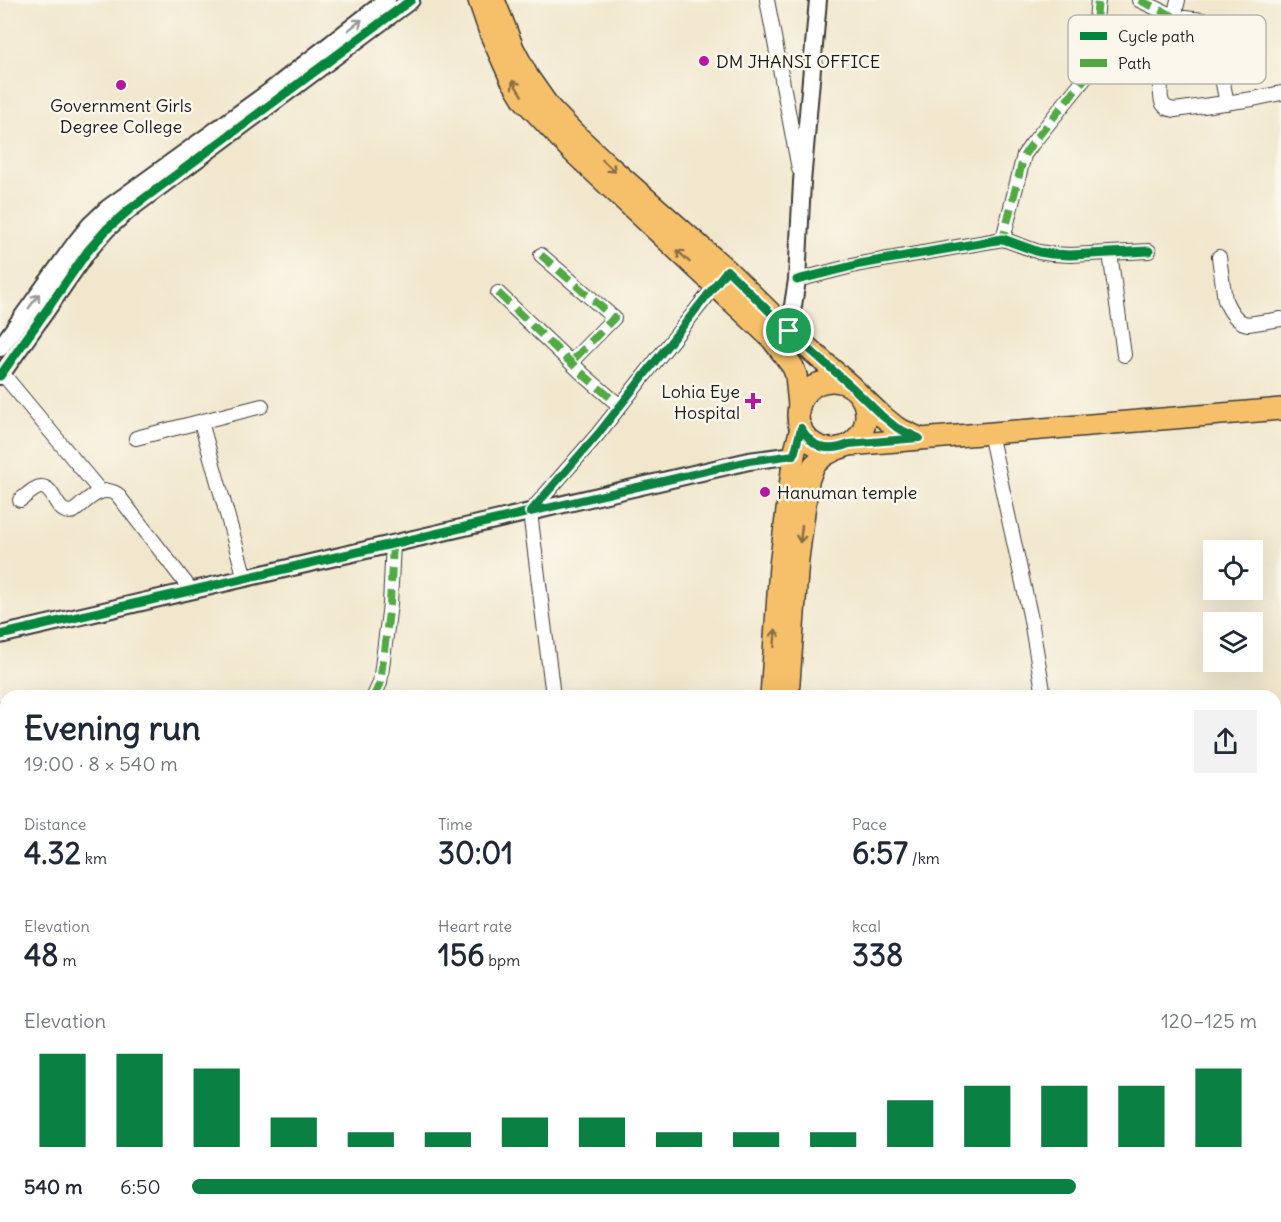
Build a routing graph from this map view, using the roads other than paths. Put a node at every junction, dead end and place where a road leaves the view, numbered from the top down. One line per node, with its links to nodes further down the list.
1 (387, 0): 29 (street, one-way to 1)
2 (411, 0): 32 (street)
3 (479, 0): 24 (main road, one-way to 3)
4 (494, 0): 24 (main road, one-way to 24)
5 (767, 0): 18 (street)
6 (818, 0): 18 (street)
7 (1098, 0): 10 (street)
8 (1138, 0): 11 (street)
9 (1178, 0): 12 (street)
10 (1097, 15)
11 (1171, 15)
12 (1175, 15)
13 (1080, 84): 19 (street)
14 (1161, 84): 17 (street)
15 (1223, 84): 17 (street)
16 (1281, 93): 17 (street)
17 (1227, 103)
18 (802, 182): 25 (street)
19 (1003, 239): 21 (street); 25 (street)
20 (1149, 251): 21 (street)
21 (1110, 253): 30 (street)
22 (541, 255): 31 (street)
23 (1219, 257): 27 (street)
24 (721, 278): 28 (main road); 35 (street); 36 (main road)
25 (797, 280): 28 (street)
26 (498, 293): 31 (street)
27 (1281, 320)
28 (789, 331): 33 (main road)
29 (0, 348)
30 (1124, 356)
31 (571, 362): 35 (street)
32 (1, 374): 45 (street)
33 (856, 391): 36 (main road); 42 (main road); 43 (main road)
34 (262, 406): 38 (street)
35 (620, 406): 47 (street)
36 (799, 406): 39 (main road)
37 (1281, 409): 40 (main road)
38 (201, 422): 41 (street); 49 (street)
39 (801, 428): 43 (main road); 44 (main road)
40 (990, 433): 42 (main road); 56 (street)
41 (136, 438)
42 (919, 438): 43 (main road)
43 (844, 446): 55 (main road, one-way to 55)
44 (794, 455): 47 (street); 54 (main road, one-way to 44)
45 (100, 492): 46 (street); 50 (street)
46 (21, 500)
47 (530, 512): 48 (street); 53 (street)
48 (393, 543): 49 (street); 52 (street)
49 (245, 578): 50 (street)
50 (191, 590): 51 (street)
51 (0, 635)
52 (380, 690)
53 (553, 690)
54 (771, 690)
55 (788, 690)
56 (1043, 690)

